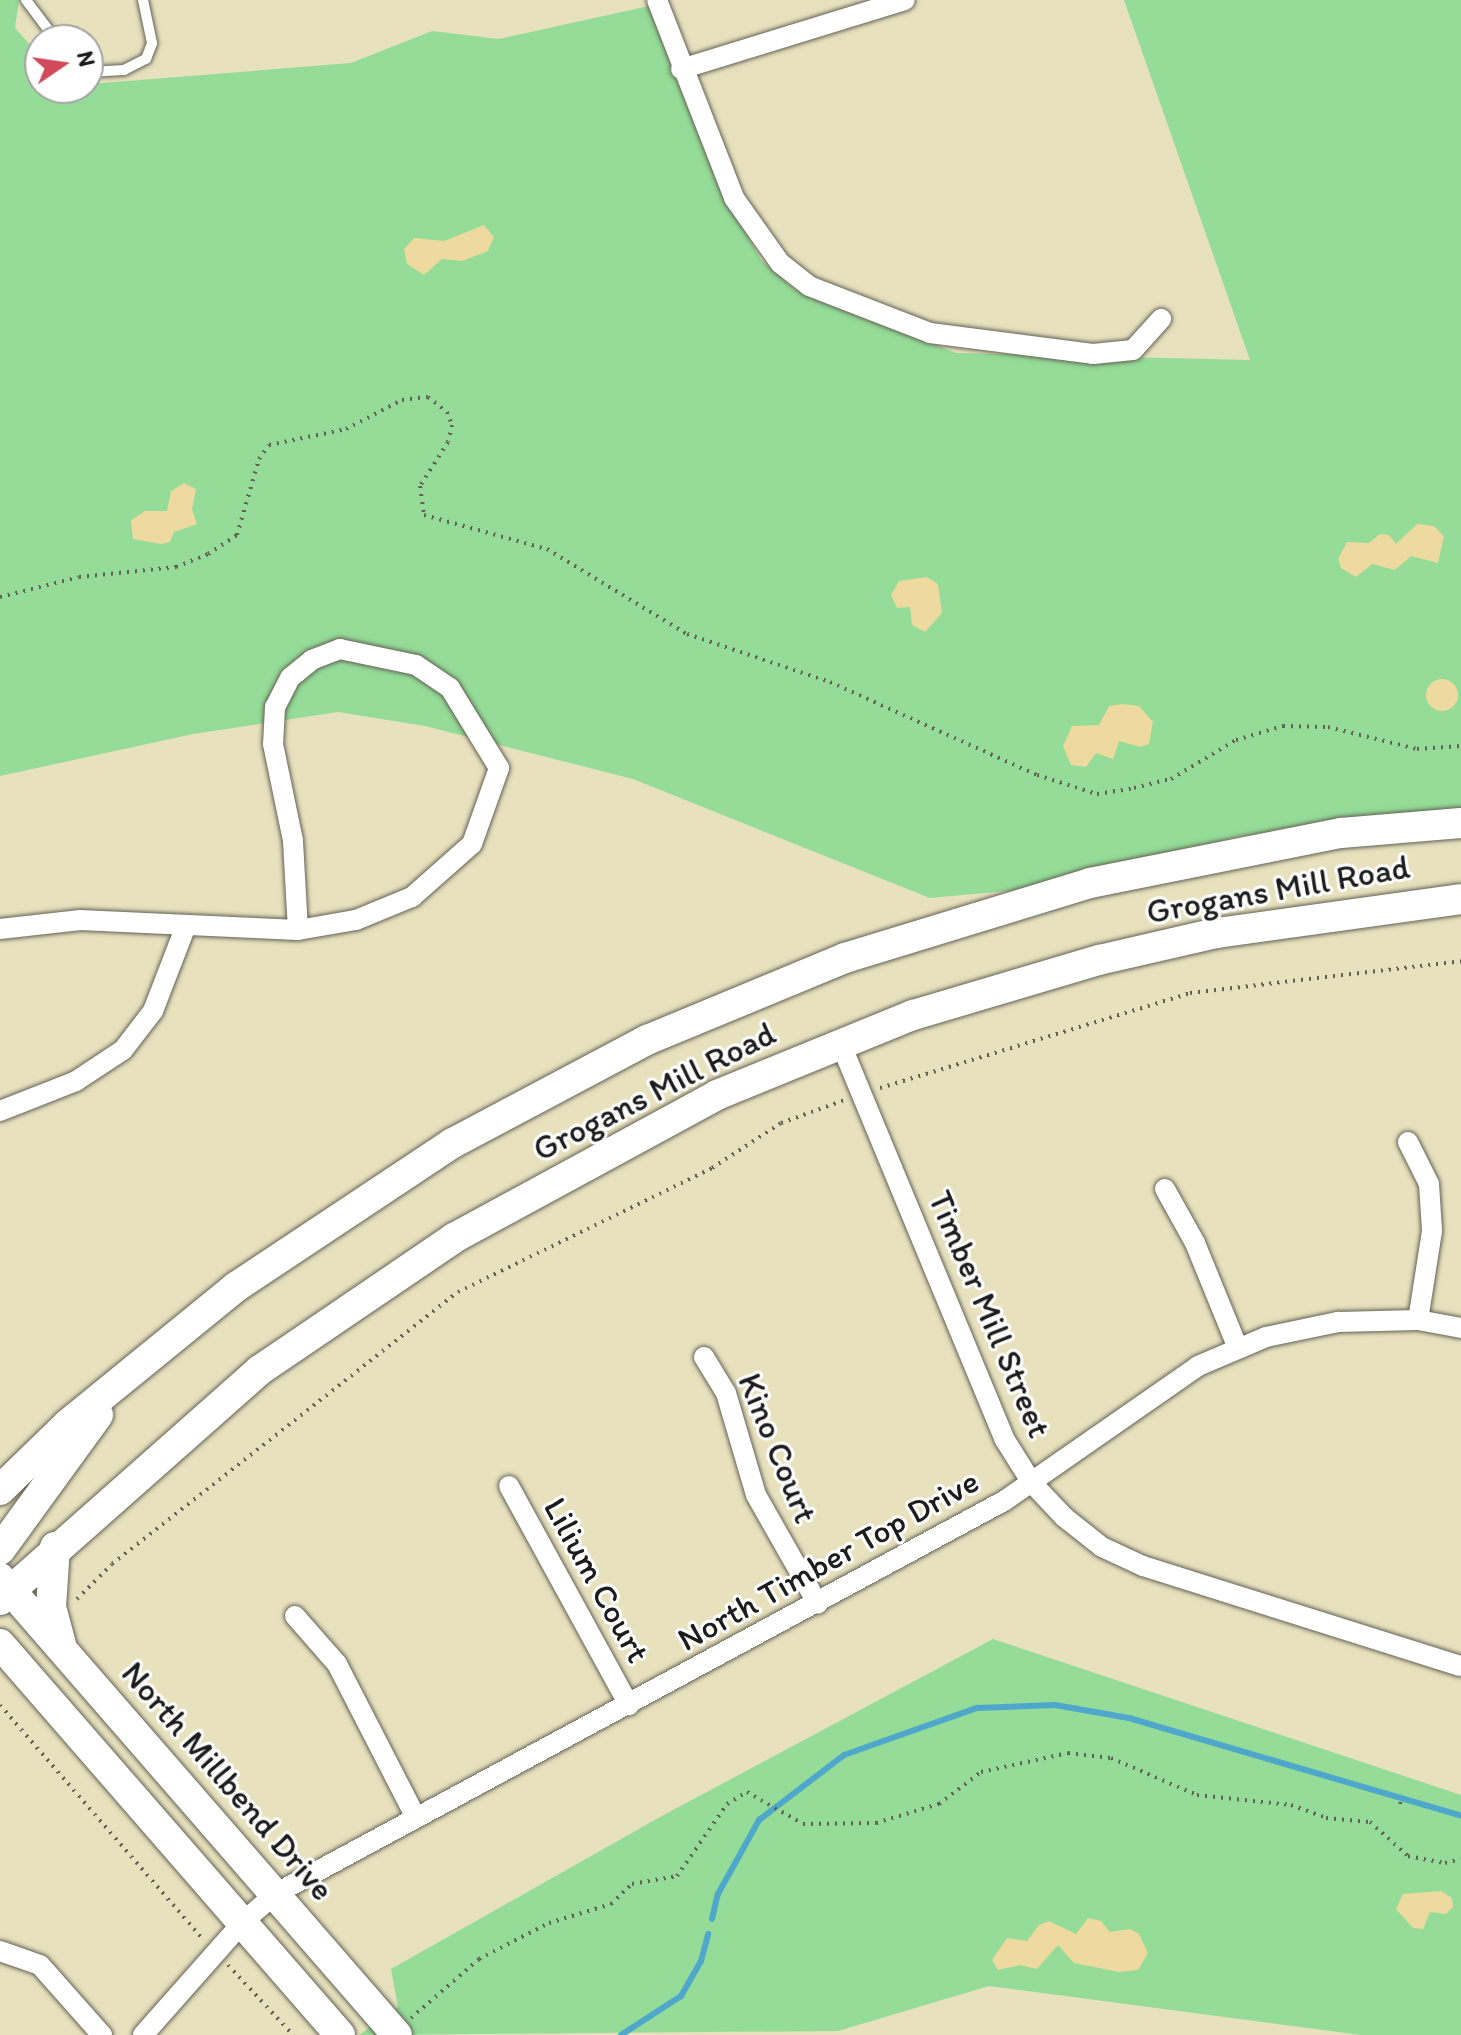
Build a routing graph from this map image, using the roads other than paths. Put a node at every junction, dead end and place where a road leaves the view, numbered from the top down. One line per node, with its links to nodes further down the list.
1 (26, 0): 5 (lane)
2 (143, 0): 7 (lane)
3 (657, 0): 6 (street)
4 (905, 0): 6 (street)
5 (44, 24)
6 (681, 69): 8 (street)
7 (104, 71)
8 (1161, 319)
9 (1461, 823): 22 (main road, Grogans Mill Road)
10 (1461, 899): 14 (main road, Grogans Mill Road)
11 (185, 928): 12 (street); 13 (street); 15 (street)
12 (0, 929)
13 (298, 930): 13 (street)
14 (840, 1042): 25 (street, Timber Mill Street); 28 (main road, Grogans Mill Road)
15 (0, 1111)
16 (1408, 1142): 18 (street)
17 (1165, 1189): 20 (street)
18 (1418, 1320): 19 (street, North Timber Top Drive); 20 (street, North Timber Top Drive)
19 (1461, 1328)
20 (1237, 1346): 25 (street, North Timber Top Drive)
21 (704, 1357): 31 (street, Kino Court)
22 (131, 1372): 23 (main road, Grogans Mill Road); 29 (main road)
23 (68, 1424): 24 (main road); 27 (main road, Grogans Mill Road)
24 (0, 1475)
25 (1032, 1483): 31 (street, North Timber Top Drive); 35 (street, Timber Mill Street)
26 (509, 1486): 36 (street, Lilium Court)
27 (0, 1490)
28 (59, 1546): 30 (main road); 33 (main road)
29 (0, 1550)
30 (2, 1586): 33 (main road, North Millbend Drive)
31 (818, 1604): 36 (street, North Timber Top Drive)
32 (295, 1616): 37 (street)
33 (63, 1650): 38 (main road, North Millbend Drive)
34 (6, 1658): 39 (main road)
35 (1461, 1666)
36 (629, 1705): 37 (street, North Timber Top Drive)
37 (415, 1816): 38 (street, North Timber Top Drive)
38 (275, 1894): 39 (street, North Timber Top Drive); 44 (main road, North Millbend Drive)
39 (242, 1923): 42 (street, North Timber Top Drive); 43 (main road)
40 (0, 1951): 41 (street)
41 (102, 2035)
42 (143, 2035)
43 (340, 2035)
44 (397, 2035)

